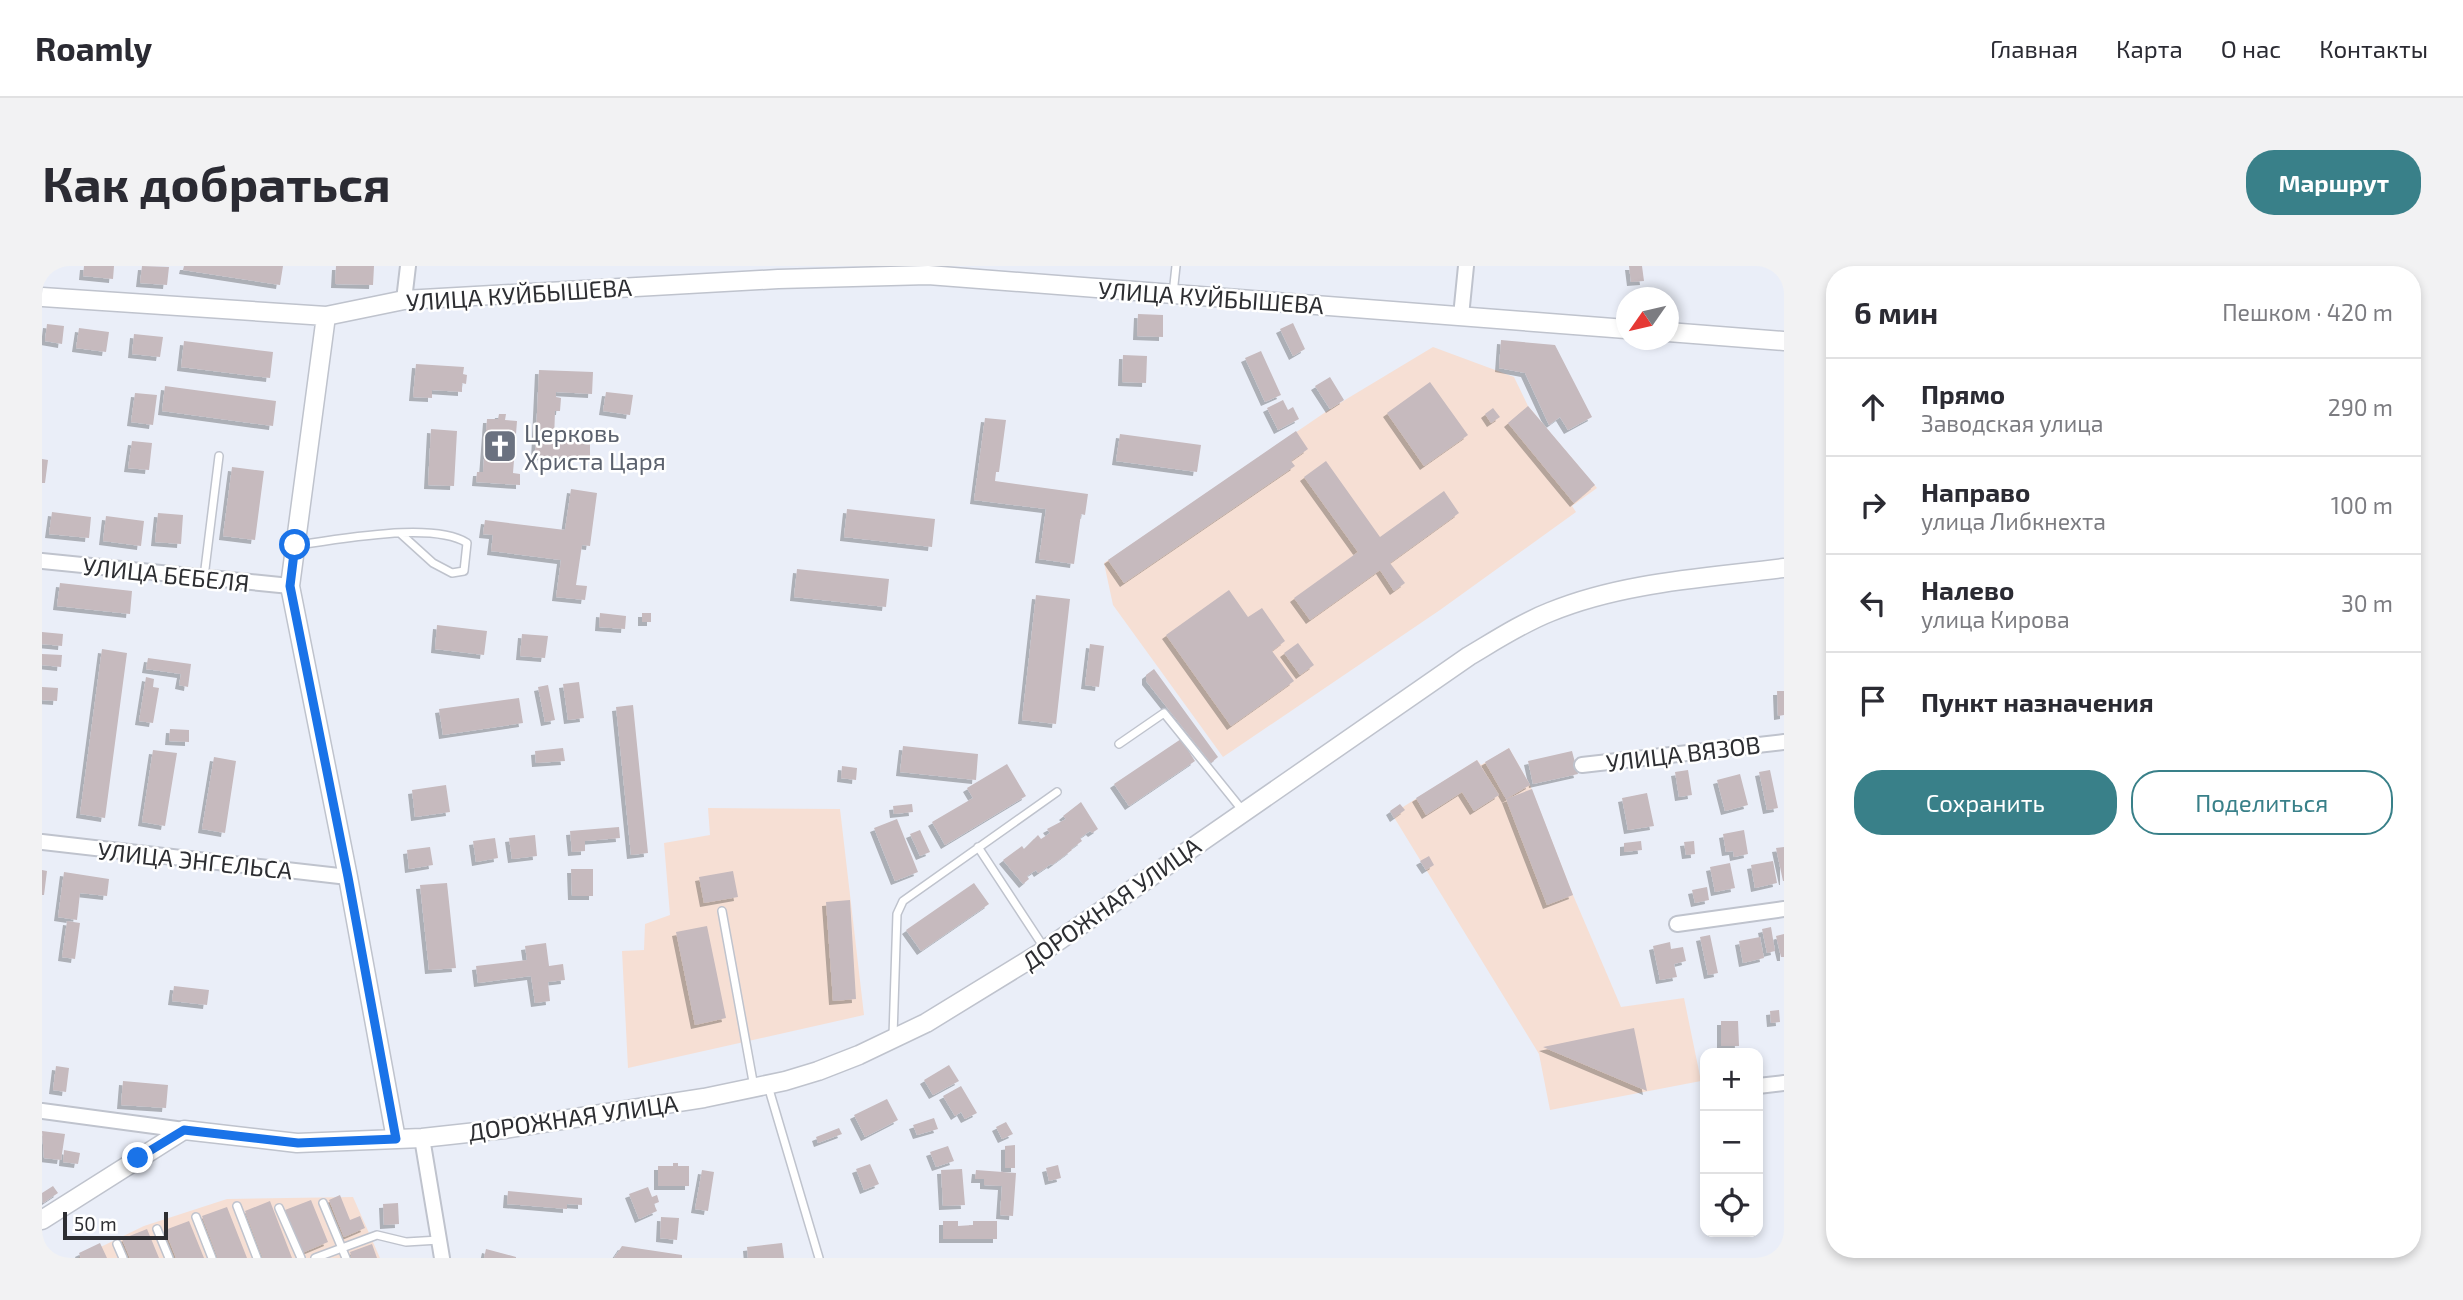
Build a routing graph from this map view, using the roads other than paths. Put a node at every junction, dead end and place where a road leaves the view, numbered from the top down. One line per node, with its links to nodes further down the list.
1 (408, 266): 7 (street)
2 (1176, 266): 5 (lane)
3 (1466, 266): 9 (street)
4 (779, 272): 5 (street, УЛИЦА КУЙБЫШЕВА); 7 (street, УЛИЦА КУЙБЫШЕВА)
5 (1173, 294): 9 (street, УЛИЦА КУЙБЫШЕВА)
6 (42, 297): 8 (street, УЛИЦА КУЙБЫШЕВА)
7 (404, 300): 8 (street, УЛИЦА КУЙБЫШЕВА)
8 (326, 316): 15 (street)
9 (1461, 316): 10 (street, УЛИЦА КУЙБЫШЕВА)
10 (1616, 328)
11 (1679, 333): 12 (street)
12 (1783, 341)
13 (219, 456): 18 (lane)
14 (401, 534): 14 (lane); 15 (lane)
15 (295, 545): 19 (street)
16 (42, 561): 18 (street, УЛИЦА БЕБЕЛЯ)
17 (1784, 568): 24 (street, ДОРОЖНАЯ УЛИЦА)
18 (204, 577): 19 (street, УЛИЦА БЕБЕЛЯ)
19 (290, 586): 27 (street)
20 (1784, 742): 22 (street, УЛИЦА ВЯЗОВ)
21 (1119, 744): 24 (lane)
22 (1582, 765)
23 (1057, 792): 26 (lane)
24 (1243, 811): 31 (street, ДОРОЖНАЯ УЛИЦА)
25 (42, 842): 27 (street, УЛИЦА ЭНГЕЛЬСА)
26 (978, 847): 31 (lane); 32 (lane)
27 (348, 877): 39 (street)
28 (1784, 909): 30 (street)
29 (722, 911): 35 (lane)
30 (1677, 924)
31 (1045, 950): 32 (street, ДОРОЖНАЯ УЛИЦА)
32 (893, 1040): 35 (street, ДОРОЖНАЯ УЛИЦА)
33 (1784, 1083): 34 (street)
34 (1763, 1085)
35 (761, 1086): 38 (street, ДОРОЖНАЯ УЛИЦА); 57 (lane)
36 (42, 1111): 37 (street)
37 (184, 1130): 39 (street, ДОРОЖНАЯ УЛИЦА); 44 (street)
38 (422, 1138): 39 (street, ДОРОЖНАЯ УЛИЦА); 46 (street)
39 (396, 1139)
40 (323, 1203): 48 (lane)
41 (237, 1206): 52 (lane)
42 (279, 1208): 53 (lane)
43 (196, 1217): 51 (lane)
44 (42, 1220)
45 (157, 1228): 50 (lane)
46 (440, 1240): 48 (lane); 56 (street)
47 (117, 1244): 49 (lane)
48 (341, 1248): 54 (lane); 55 (lane)
49 (123, 1258)
50 (169, 1258)
51 (212, 1258)
52 (257, 1258)
53 (301, 1258)
54 (315, 1258)
55 (345, 1258)
56 (442, 1258)
57 (819, 1258)

